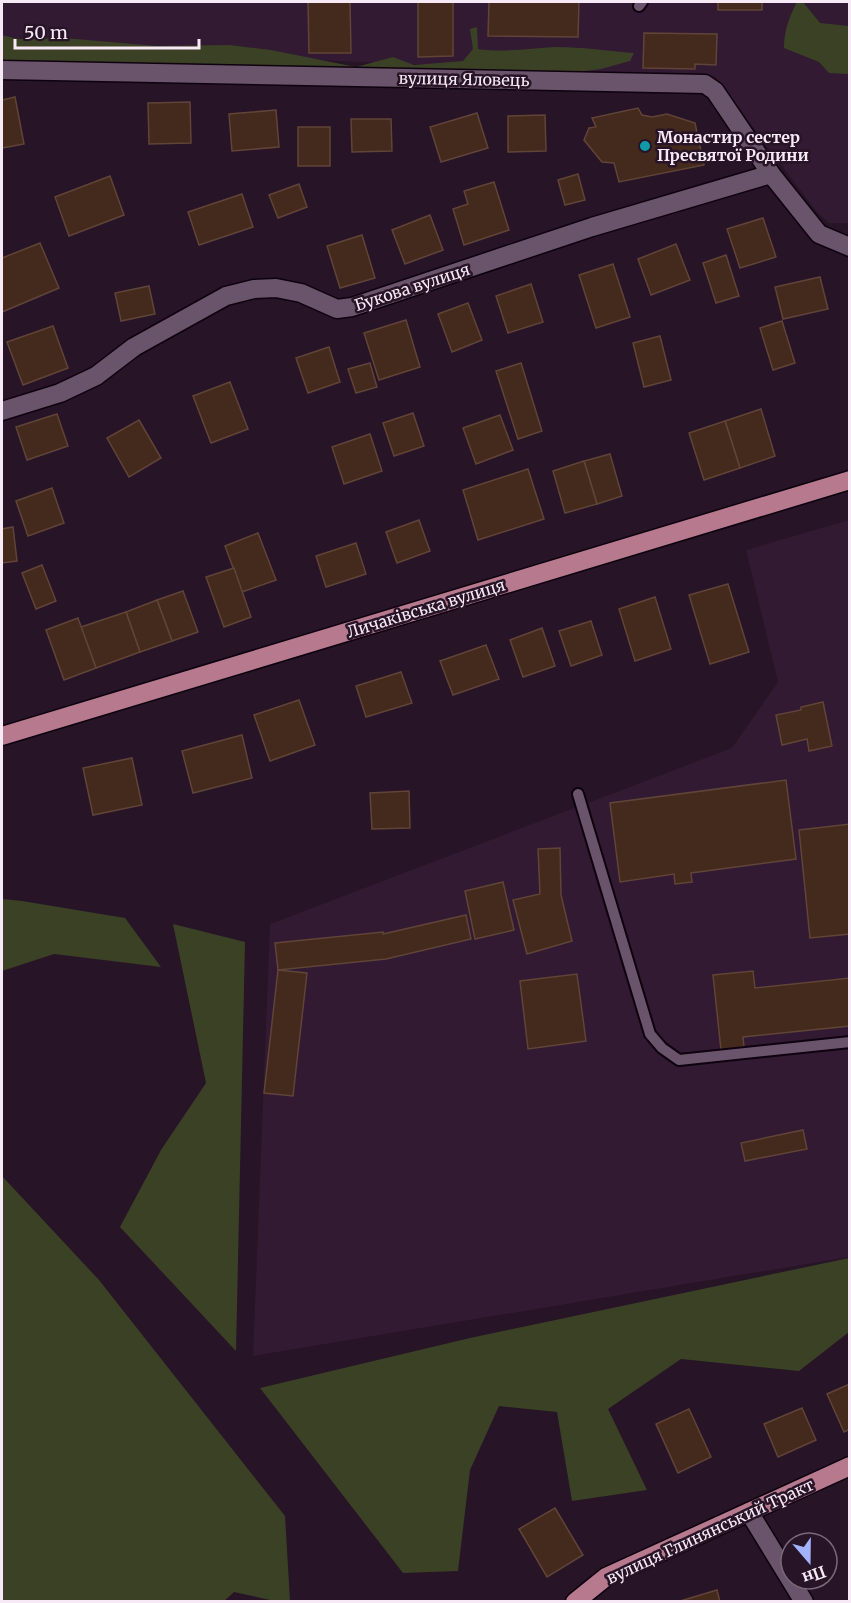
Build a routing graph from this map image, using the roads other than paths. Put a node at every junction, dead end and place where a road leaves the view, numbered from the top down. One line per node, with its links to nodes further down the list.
1 (2, 70): 2 (street, вулиця Яловець)
2 (771, 174): 3 (street, вулиця Яловець); 4 (street, Букова вулиця)
3 (849, 247)
4 (2, 411)
5 (849, 480): 6 (main road, Личаківська вулиця)
6 (2, 736)
7 (578, 794): 8 (lane)
8 (849, 1042)
9 (849, 1466): 10 (main road, вулиця Глинянський Тракт)
10 (750, 1512): 11 (main road, вулиця Глинянський Тракт); 12 (street)
11 (575, 1602)
12 (804, 1602)

